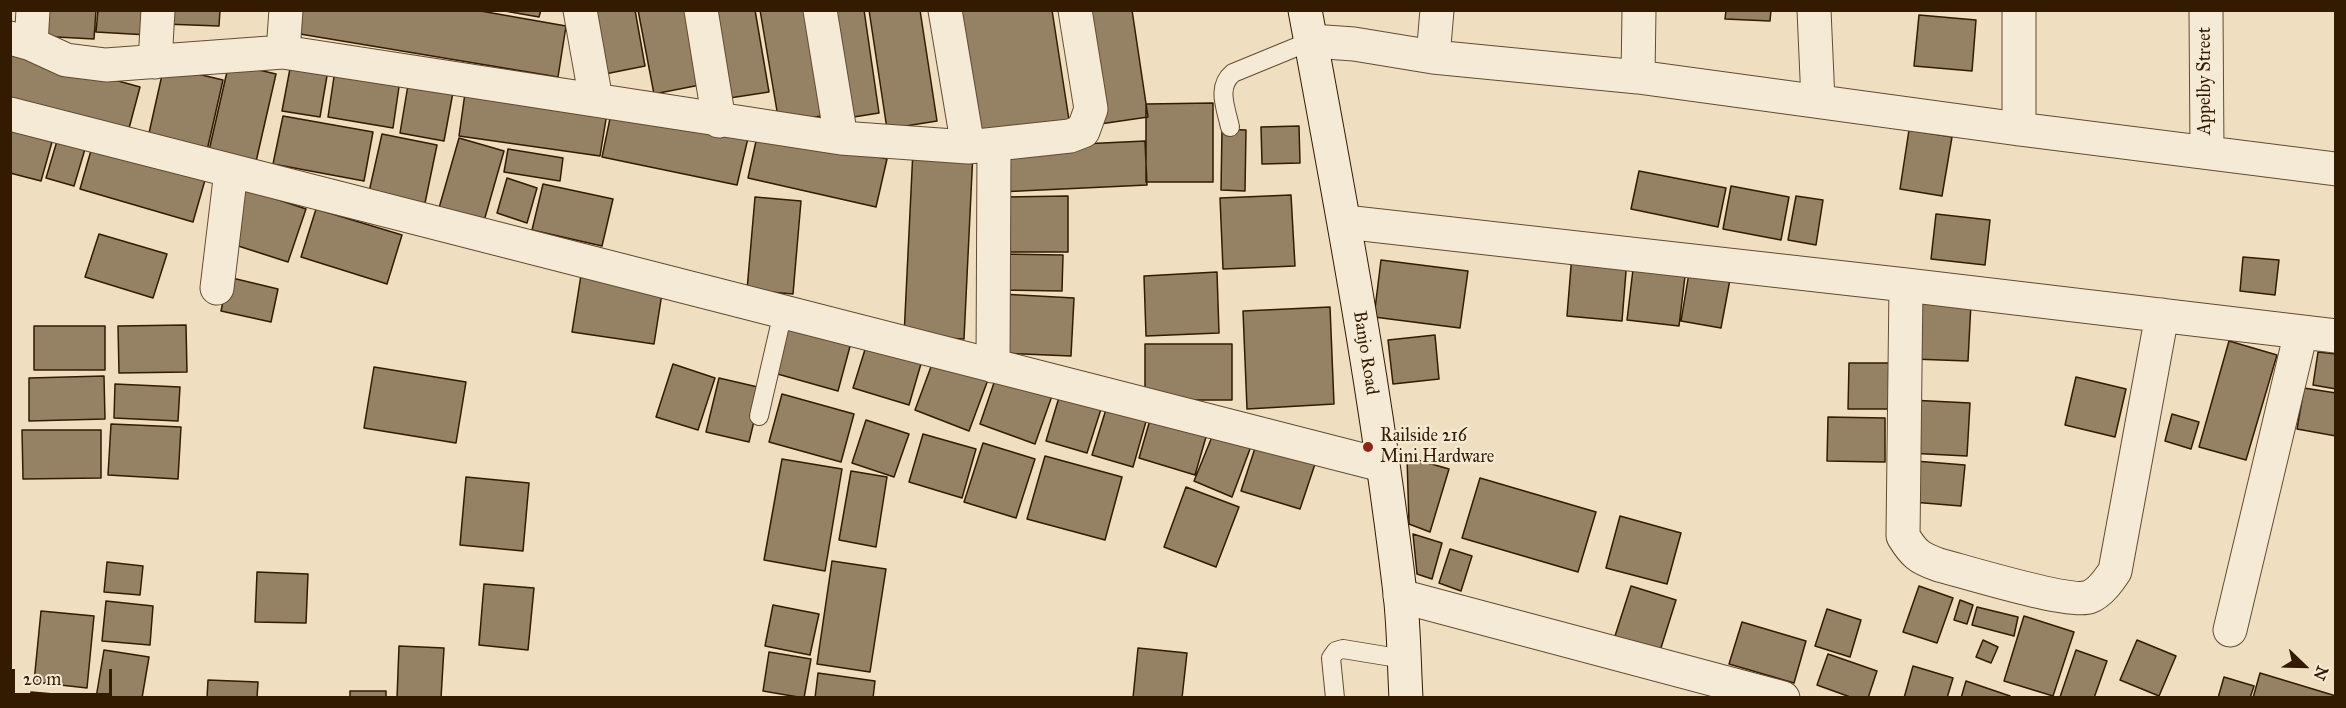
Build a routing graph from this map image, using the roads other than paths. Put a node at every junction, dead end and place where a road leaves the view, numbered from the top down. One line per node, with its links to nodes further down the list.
1 (33, 10): 15 (street)
2 (158, 10): 18 (street)
3 (286, 10): 16 (street)
4 (580, 10): 20 (street)
5 (701, 10): 23 (street)
6 (820, 10): 26 (street)
7 (945, 10): 27 (street)
8 (1075, 10): 27 (street)
9 (1437, 10): 17 (street)
10 (1639, 10): 19 (street)
11 (1814, 10): 21 (street)
12 (2019, 10): 25 (street)
13 (2206, 10): 28 (street, Appelby Street)
14 (1308, 26): 17 (street); 24 (lane); 31 (street, Banjo Road)
15 (21, 41): 18 (street)
16 (283, 52): 18 (street); 20 (street)
17 (1432, 57): 19 (street)
18 (155, 62)
19 (1638, 77): 21 (street)
20 (596, 100): 23 (street)
21 (1818, 101): 25 (street)
22 (10, 114): 30 (street)
23 (719, 121): 26 (street)
24 (1230, 127)
25 (2019, 129): 28 (street)
26 (841, 138): 27 (street)
27 (981, 146): 38 (street)
28 (2207, 152): 29 (street)
29 (2336, 169)
30 (231, 171): 33 (street); 34 (street)
31 (1345, 222): 32 (street); 40 (street, Banjo Road)
32 (1906, 285): 35 (street); 35 (street)
33 (217, 288)
34 (783, 312): 38 (street); 39 (lane)
35 (2162, 315): 36 (street)
36 (2301, 332): 37 (street); 42 (street)
37 (2336, 336)
38 (993, 366): 40 (street)
39 (759, 416)
40 (1382, 465): 41 (street, Banjo Road)
41 (1400, 596): 43 (street, Banjo Road); 46 (street)
42 (2230, 630)
43 (1404, 659): 44 (lane); 45 (street, Banjo Road)
44 (1335, 698)
45 (1406, 698)
46 (1783, 698)

